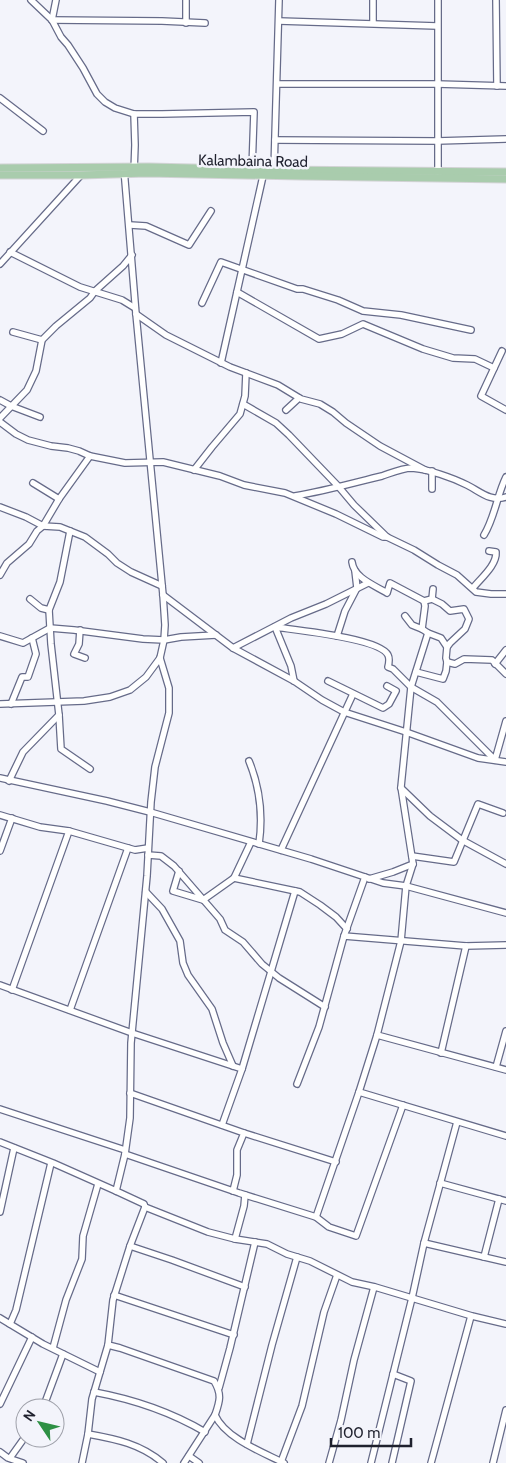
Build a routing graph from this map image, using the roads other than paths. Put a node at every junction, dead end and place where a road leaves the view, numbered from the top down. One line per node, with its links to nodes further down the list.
1 (31, 0): 8 (street)
2 (56, 0): 8 (street)
3 (186, 0): 10 (street)
4 (279, 0): 9 (street)
5 (372, 0): 12 (street)
6 (438, 0): 13 (street)
7 (496, 0): 16 (street)
8 (52, 20): 10 (street); 19 (street)
9 (279, 21): 12 (street); 14 (street)
10 (186, 22): 11 (street)
11 (205, 23)
12 (373, 23): 13 (street)
13 (438, 26): 15 (street)
14 (277, 84): 15 (street); 22 (street)
15 (437, 84): 16 (street); 23 (street)
16 (497, 86): 17 (street)
17 (506, 86)
18 (0, 98): 20 (street)
19 (134, 114): 25 (street); 27 (street)
20 (43, 131)
21 (506, 139): 23 (street)
22 (275, 140): 23 (street); 28 (street)
23 (438, 141): 29 (street)
24 (0, 168): 26 (main road)
25 (252, 168): 27 (main road); 28 (main road)
26 (124, 170): 27 (main road, Kalambaina Road); 32 (main road, Kalambaina Road); 36 (street)
27 (134, 170): 33 (main road, Kalambaina Road)
28 (274, 170): 29 (main road)
29 (438, 172): 30 (main road)
30 (506, 172)
31 (0, 175): 32 (main road, Kalambaina Road)
32 (81, 175): 37 (street)
33 (263, 176): 34 (main road, Kalambaina Road); 40 (street)
34 (506, 179)
35 (212, 211): 36 (street)
36 (130, 225): 38 (street)
37 (10, 252): 39 (street); 41 (street)
38 (132, 255): 41 (street); 44 (street)
39 (0, 264)
40 (242, 269): 42 (street); 43 (street); 45 (street)
41 (95, 291): 44 (street); 47 (street)
42 (236, 292): 49 (street); 50 (street)
43 (202, 303)
44 (136, 311): 49 (street); 61 (street)
45 (470, 330)
46 (13, 332): 47 (street)
47 (42, 340): 55 (street)
48 (502, 351): 50 (street)
49 (221, 363): 51 (street)
50 (494, 368): 57 (street)
51 (246, 373): 52 (street); 54 (street)
52 (299, 398): 56 (street); 63 (street)
53 (0, 400): 55 (street)
54 (243, 404): 62 (street); 66 (street)
55 (11, 406): 58 (street); 59 (street)
56 (286, 410)
57 (506, 410)
58 (40, 417)
59 (0, 420): 60 (street)
60 (90, 456): 61 (street); 71 (street)
61 (151, 462): 62 (street); 82 (street)
62 (194, 470): 68 (street)
63 (429, 471): 66 (street); 67 (street); 70 (street)
64 (506, 476): 70 (street)
65 (33, 483): 71 (street)
66 (338, 486): 68 (street); 76 (street)
67 (432, 489)
68 (295, 496): 76 (street)
69 (506, 497): 70 (street)
70 (497, 499): 75 (street)
71 (59, 500): 73 (street)
72 (0, 507): 73 (street)
73 (43, 526): 74 (street); 80 (street)
74 (70, 531): 82 (street); 91 (street)
75 (484, 535)
76 (387, 537): 84 (street)
77 (489, 551): 84 (street)
78 (352, 562): 79 (street)
79 (355, 571): 81 (street); 83 (street)
80 (0, 575)
81 (368, 583): 83 (street); 90 (street)
82 (162, 586): 87 (street)
83 (357, 588): 93 (street); 100 (street)
84 (473, 588): 86 (street)
85 (434, 589): 89 (street)
86 (506, 594)
87 (164, 596): 98 (street); 102 (street)
88 (30, 599): 91 (street)
89 (432, 599): 90 (street); 103 (street)
90 (424, 601): 95 (street)
91 (49, 610): 94 (street)
92 (406, 616): 95 (street)
93 (274, 627): 100 (street); 104 (street); 112 (street)
94 (50, 628): 96 (street); 101 (street); 117 (street)
95 (422, 629): 97 (street)
96 (80, 630): 102 (street); 106 (street)
97 (428, 633): 103 (street); 110 (street)
98 (216, 635): 102 (street); 104 (street)
99 (0, 636): 101 (street)
100 (337, 636): 115 (street)
101 (32, 638): 119 (street)
102 (164, 640): 107 (street)
103 (447, 647): 108 (street)
104 (234, 648): 112 (street)
105 (506, 650): 109 (street)
106 (85, 658)
107 (160, 658): 117 (street); 131 (street)
108 (447, 662): 109 (street); 110 (street)
109 (495, 664): 111 (street)
110 (416, 672): 115 (street)
111 (506, 674)
112 (294, 681): 120 (street)
113 (328, 681): 116 (street)
114 (387, 686): 116 (street)
115 (411, 687): 123 (street); 124 (street)
116 (353, 694): 120 (street)
117 (58, 702): 119 (street); 121 (street)
118 (0, 704): 119 (street)
119 (11, 704)
120 (345, 712): 123 (street); 140 (street)
121 (59, 715): 127 (street); 129 (street)
122 (506, 721): 124 (street)
123 (406, 732): 124 (street); 130 (street)
124 (495, 760): 126 (street)
125 (250, 761): 138 (street)
126 (506, 762)
127 (90, 769)
128 (0, 778): 129 (street)
129 (9, 781): 131 (street)
130 (401, 787): 136 (street); 143 (street)
131 (150, 812): 137 (street); 142 (street)
132 (503, 812): 136 (street)
133 (0, 815): 134 (street)
134 (12, 818): 135 (street); 141 (street)
135 (69, 831): 139 (street); 161 (street)
136 (463, 840): 143 (street); 145 (street)
137 (251, 842): 138 (street); 147 (street)
138 (259, 844): 140 (street)
139 (128, 848): 142 (street); 163 (street)
140 (281, 850): 148 (street)
141 (0, 851)
142 (148, 852): 146 (street); 151 (street)
143 (412, 856): 144 (street)
144 (413, 864): 148 (street); 149 (street)
145 (506, 864)
146 (179, 871): 152 (street); 152 (street)
147 (234, 878): 150 (street); 152 (street)
148 (367, 878): 149 (street); 154 (street)
149 (406, 886): 153 (street); 156 (street)
150 (295, 891): 154 (street); 159 (street)
151 (146, 892): 165 (street); 168 (street)
152 (203, 900): 159 (street)
153 (506, 913)
154 (347, 929): 155 (street)
155 (344, 936): 156 (street); 162 (street)
156 (402, 941): 158 (street); 166 (street)
157 (506, 945): 158 (street)
158 (466, 946): 167 (street)
159 (271, 971): 162 (street); 170 (street)
160 (0, 985): 161 (street)
161 (12, 990): 163 (street)
162 (325, 1006): 173 (street)
163 (70, 1010): 165 (street)
164 (506, 1031): 169 (street)
165 (132, 1033): 168 (street); 174 (street)
166 (376, 1036): 167 (street); 175 (street)
167 (441, 1052): 169 (street)
168 (233, 1066): 170 (street); 172 (street)
169 (496, 1067): 171 (street)
170 (242, 1068): 172 (street)
171 (506, 1070)
172 (239, 1076): 179 (street)
173 (297, 1084)
174 (130, 1092): 179 (street); 184 (street)
175 (360, 1092): 176 (street); 185 (street)
176 (403, 1105): 178 (street); 196 (street)
177 (0, 1109): 184 (street)
178 (457, 1122): 181 (street); 187 (street)
179 (222, 1125): 180 (street)
180 (244, 1133): 185 (street); 190 (street)
181 (506, 1136)
182 (0, 1142): 183 (street)
183 (14, 1148): 186 (street); 195 (street)
184 (125, 1152): 189 (street); 190 (street)
185 (336, 1162): 196 (street)
186 (51, 1163): 188 (street); 211 (street)
187 (440, 1183): 192 (street); 199 (street)
188 (98, 1184): 189 (street); 216 (street)
189 (116, 1191): 194 (street)
190 (233, 1191): 191 (street)
191 (245, 1195): 196 (street); 197 (street)
192 (499, 1199): 193 (street); 202 (street)
193 (506, 1201)
194 (145, 1207): 197 (street); 200 (street)
195 (0, 1212)
196 (316, 1217)
197 (235, 1239): 198 (street)
198 (255, 1242): 201 (street); 205 (street)
199 (424, 1243): 202 (street); 208 (street)
200 (130, 1246): 205 (street); 207 (street)
201 (297, 1257): 204 (street); 228 (street)
202 (484, 1257): 203 (street)
203 (506, 1262)
204 (337, 1275): 206 (street); 233 (street)
205 (245, 1287): 213 (street)
206 (374, 1287): 208 (street); 239 (street)
207 (114, 1295): 213 (street); 215 (street)
208 (412, 1298): 209 (street); 219 (street)
209 (470, 1316): 212 (street); 242 (street)
210 (0, 1318): 211 (street)
211 (10, 1324): 214 (street)
212 (506, 1324)
213 (234, 1335): 220 (street)
214 (32, 1337): 216 (street); 223 (street)
215 (108, 1345): 218 (street); 220 (street)
216 (53, 1348): 217 (street)
217 (63, 1354): 218 (street); 222 (street)
218 (100, 1372): 221 (street)
219 (393, 1374): 240 (street); 241 (street)
220 (219, 1388): 225 (street)
221 (94, 1392): 226 (street); 227 (street)
222 (47, 1398)
223 (0, 1404)
224 (506, 1410): 243 (street)
225 (215, 1415): 226 (street); 228 (street)
226 (205, 1432): 231 (street)
227 (88, 1434): 235 (street); 236 (street)
228 (247, 1444): 233 (street)
229 (17, 1448): 232 (street)
230 (0, 1452): 232 (street)
231 (189, 1456): 237 (street); 238 (street)
232 (10, 1458): 234 (street)
233 (282, 1462)
234 (23, 1463)
235 (82, 1463)
236 (164, 1463)
237 (184, 1463)
238 (199, 1463)
239 (329, 1463)
240 (371, 1463)
241 (392, 1463)
242 (431, 1463)
243 (493, 1463)

